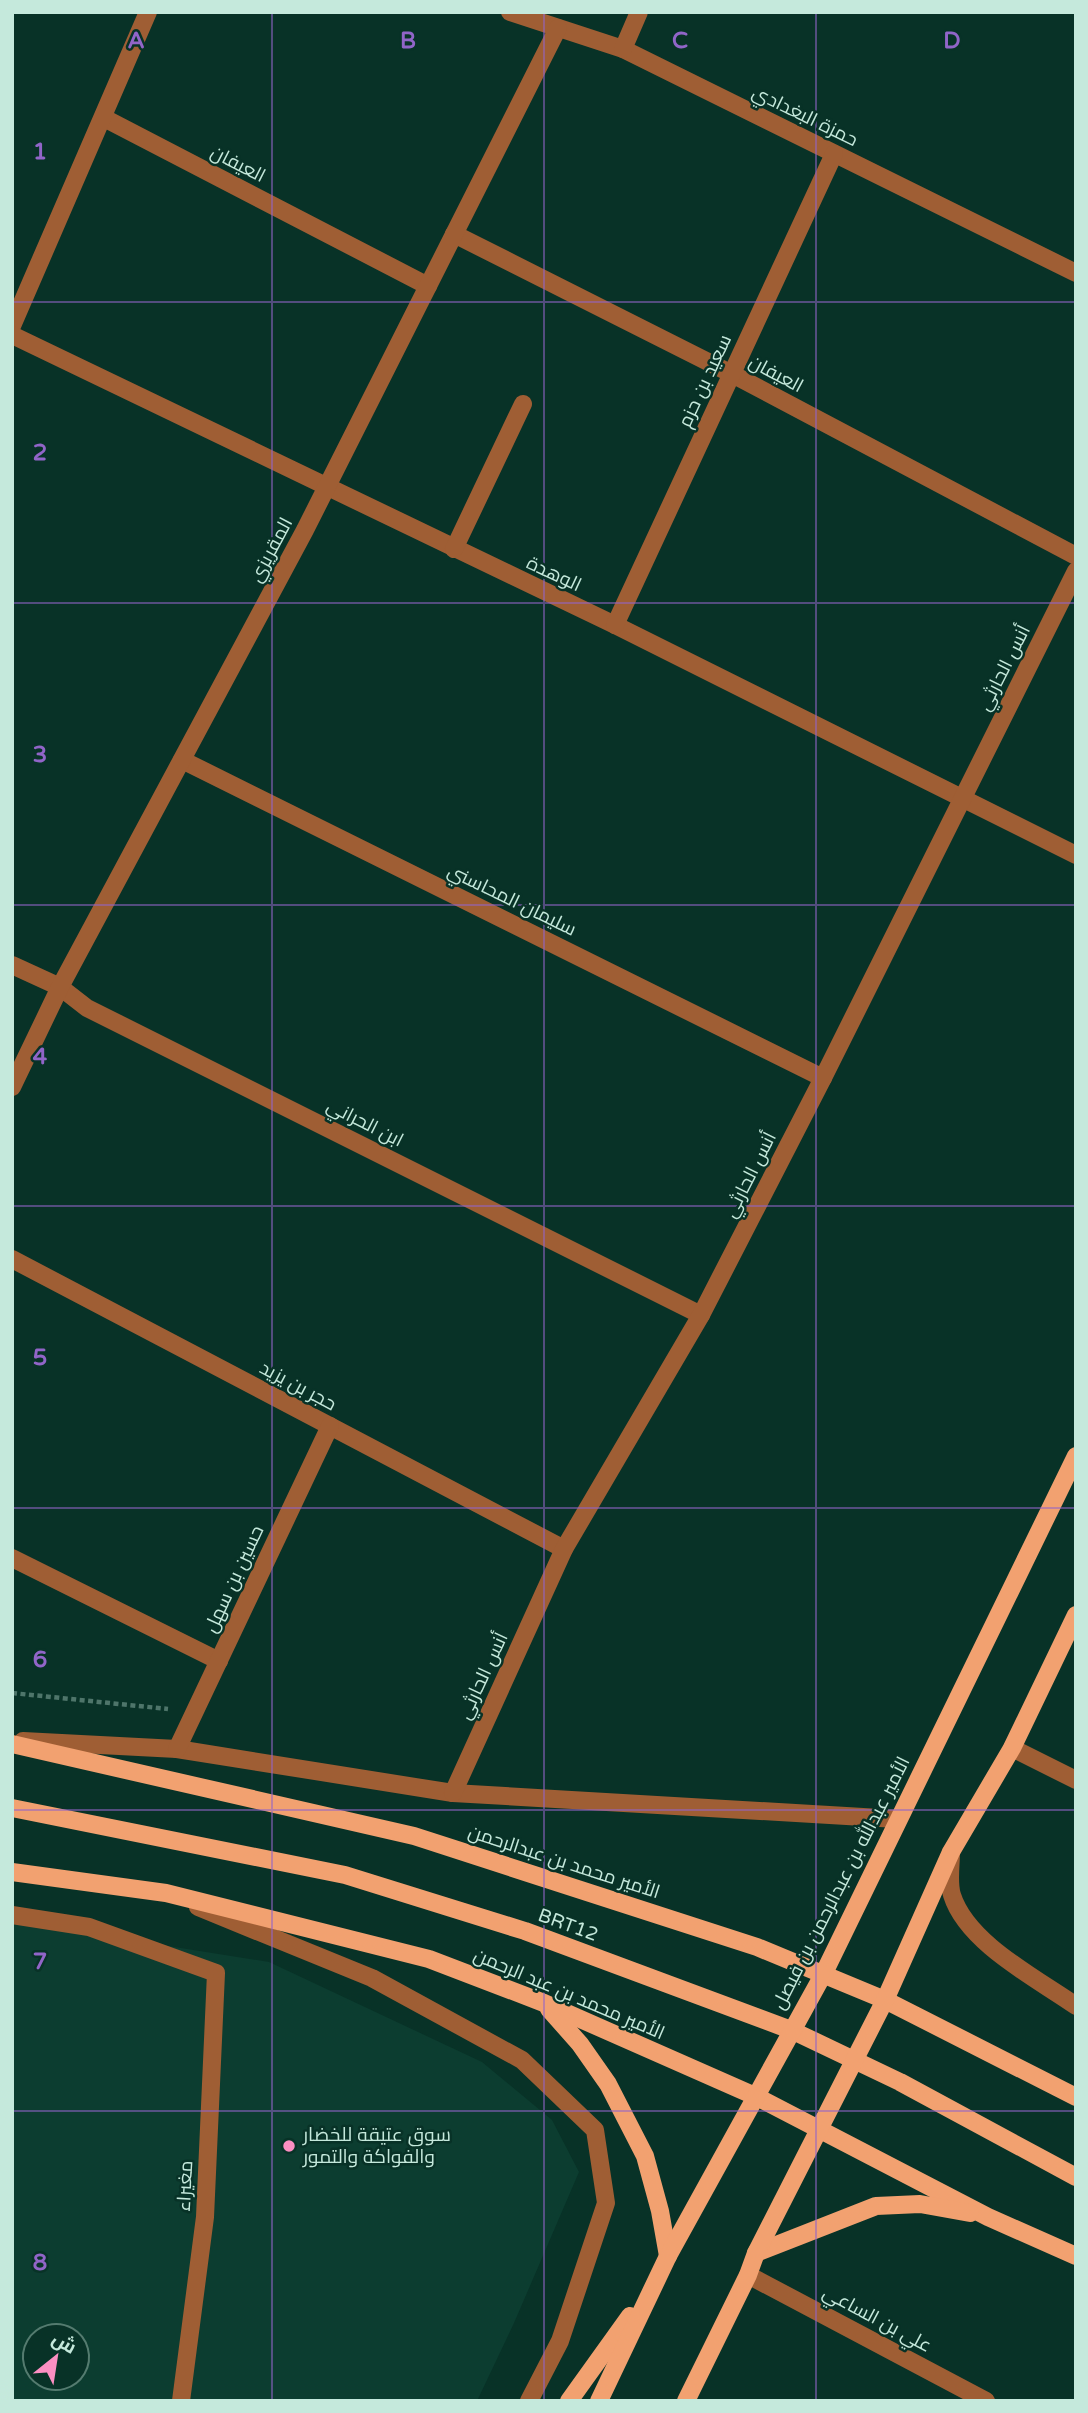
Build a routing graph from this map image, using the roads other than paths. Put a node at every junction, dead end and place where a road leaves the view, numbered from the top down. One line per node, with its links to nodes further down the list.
1 (148, 12): 6 (street)
2 (510, 12): 4 (street, حمزة البغدادي)
3 (639, 12): 5 (street)
4 (558, 28): 5 (street, حمزة البغدادي); 8 (street, المقريزي)
5 (623, 49): 7 (street, حمزة البغدادي)
6 (104, 118): 10 (street, العيفان); 11 (street)
7 (834, 154): 9 (street, حمزة البغدادي); 13 (street, سعيد بن حزم)
8 (454, 234): 10 (street, المقريزي); 13 (street, العيفان)
9 (1076, 273)
10 (428, 286): 15 (street, المقريزي)
11 (12, 326)
12 (12, 335): 15 (street, الوهدة)
13 (732, 374): 17 (street, العيفان); 19 (street, سعيد بن حزم)
14 (523, 404): 16 (street)
15 (326, 488): 16 (street, الوهدة); 20 (street, المقريزي)
16 (454, 549): 19 (street, الوهدة)
17 (1076, 556)
18 (1076, 572): 21 (street, أنس الحارثي)
19 (615, 625): 21 (street, الوهدة)
20 (182, 760): 24 (street, المقريزي); 25 (street, سليمان المحاسني)
21 (962, 798): 22 (street, الوهدة); 25 (street, أنس الحارثي)
22 (1076, 855)
23 (12, 965): 24 (street, ابن الحراني)
24 (60, 987): 26 (street, المقريزي); 28 (street, ابن الحراني)
25 (823, 1078): 28 (street, أنس الحارثي)
26 (12, 1087)
27 (12, 1259): 29 (street, حجر بن يزيد)
28 (701, 1315): 31 (street, أنس الحارثي)
29 (330, 1426): 31 (street, حجر بن يزيد); 34 (street, حسين بن سهل)
30 (1076, 1456): 41 (main road, الأمير عبدالله بن عبدالرحمن بن فيصل)
31 (564, 1549): 39 (street, أنس الحارثي)
32 (12, 1558): 34 (street)
33 (1076, 1615): 36 (main road)
34 (219, 1661): 37 (street, حسين بن سهل)
35 (12, 1743): 37 (street, الأمير محمد بن عبدالرحمن); 46 (main road, الأمير محمد بن عبدالرحمن)
36 (1012, 1748): 38 (street); 42 (main road)
37 (177, 1749): 39 (street, الأمير محمد بن عبدالرحمن)
38 (1076, 1780)
39 (453, 1793): 41 (street, الأمير محمد بن عبدالرحمن)
40 (12, 1808): 50 (main road, BRT12)
41 (897, 1819): 46 (main road, الأمير عبدالله بن عبدالرحمن بن فيصل)
42 (951, 1852): 47 (main road); 49 (street)
43 (12, 1872): 44 (main road, الأمير محمد بن عبد الرحمن)
44 (166, 1894): 48 (main road, الأمير محمد بن عبد الرحمن); 63 (street)
45 (12, 1914): 62 (street, مغيراء)
46 (824, 1973): 47 (main road, الأمير محمد بن عبدالرحمن); 50 (main road, الأمير عبدالله بن عبدالرحمن بن فيصل)
47 (885, 2000): 51 (main road); 53 (main road, الأمير محمد بن عبدالرحمن)
48 (544, 2003): 52 (main road, الأمير محمد بن عبد الرحمن); 58 (main road)
49 (1076, 2006)
50 (791, 2030): 51 (main road, BRT12); 52 (main road, الأمير عبدالله بن عبدالرحمن بن فيصل)
51 (855, 2062): 54 (main road); 55 (main road, BRT12)
52 (755, 2096): 54 (main road, الأمير محمد بن عبد الرحمن); 58 (main road, الأمير عبدالله بن عبدالرحمن بن فيصل)
53 (1076, 2097)
54 (820, 2128): 56 (main road, الأمير محمد بن عبد الرحمن); 57 (main road)
55 (1076, 2177)
56 (988, 2217): 57 (main road); 59 (main road, الأمير محمد بن عبد الرحمن)
57 (756, 2253): 60 (main road)
58 (667, 2256): 61 (main road, الأمير عبدالله بن عبدالرحمن بن فيصل)
59 (1076, 2256)
60 (748, 2275): 66 (main road); 67 (street, علي بن الساعي)
61 (655, 2283): 64 (main road); 65 (main road, الأمير عبدالله بن عبدالرحمن بن فيصل)
62 (181, 2401)
63 (529, 2401)
64 (569, 2401)
65 (599, 2401)
66 (686, 2401)
67 (986, 2401)

